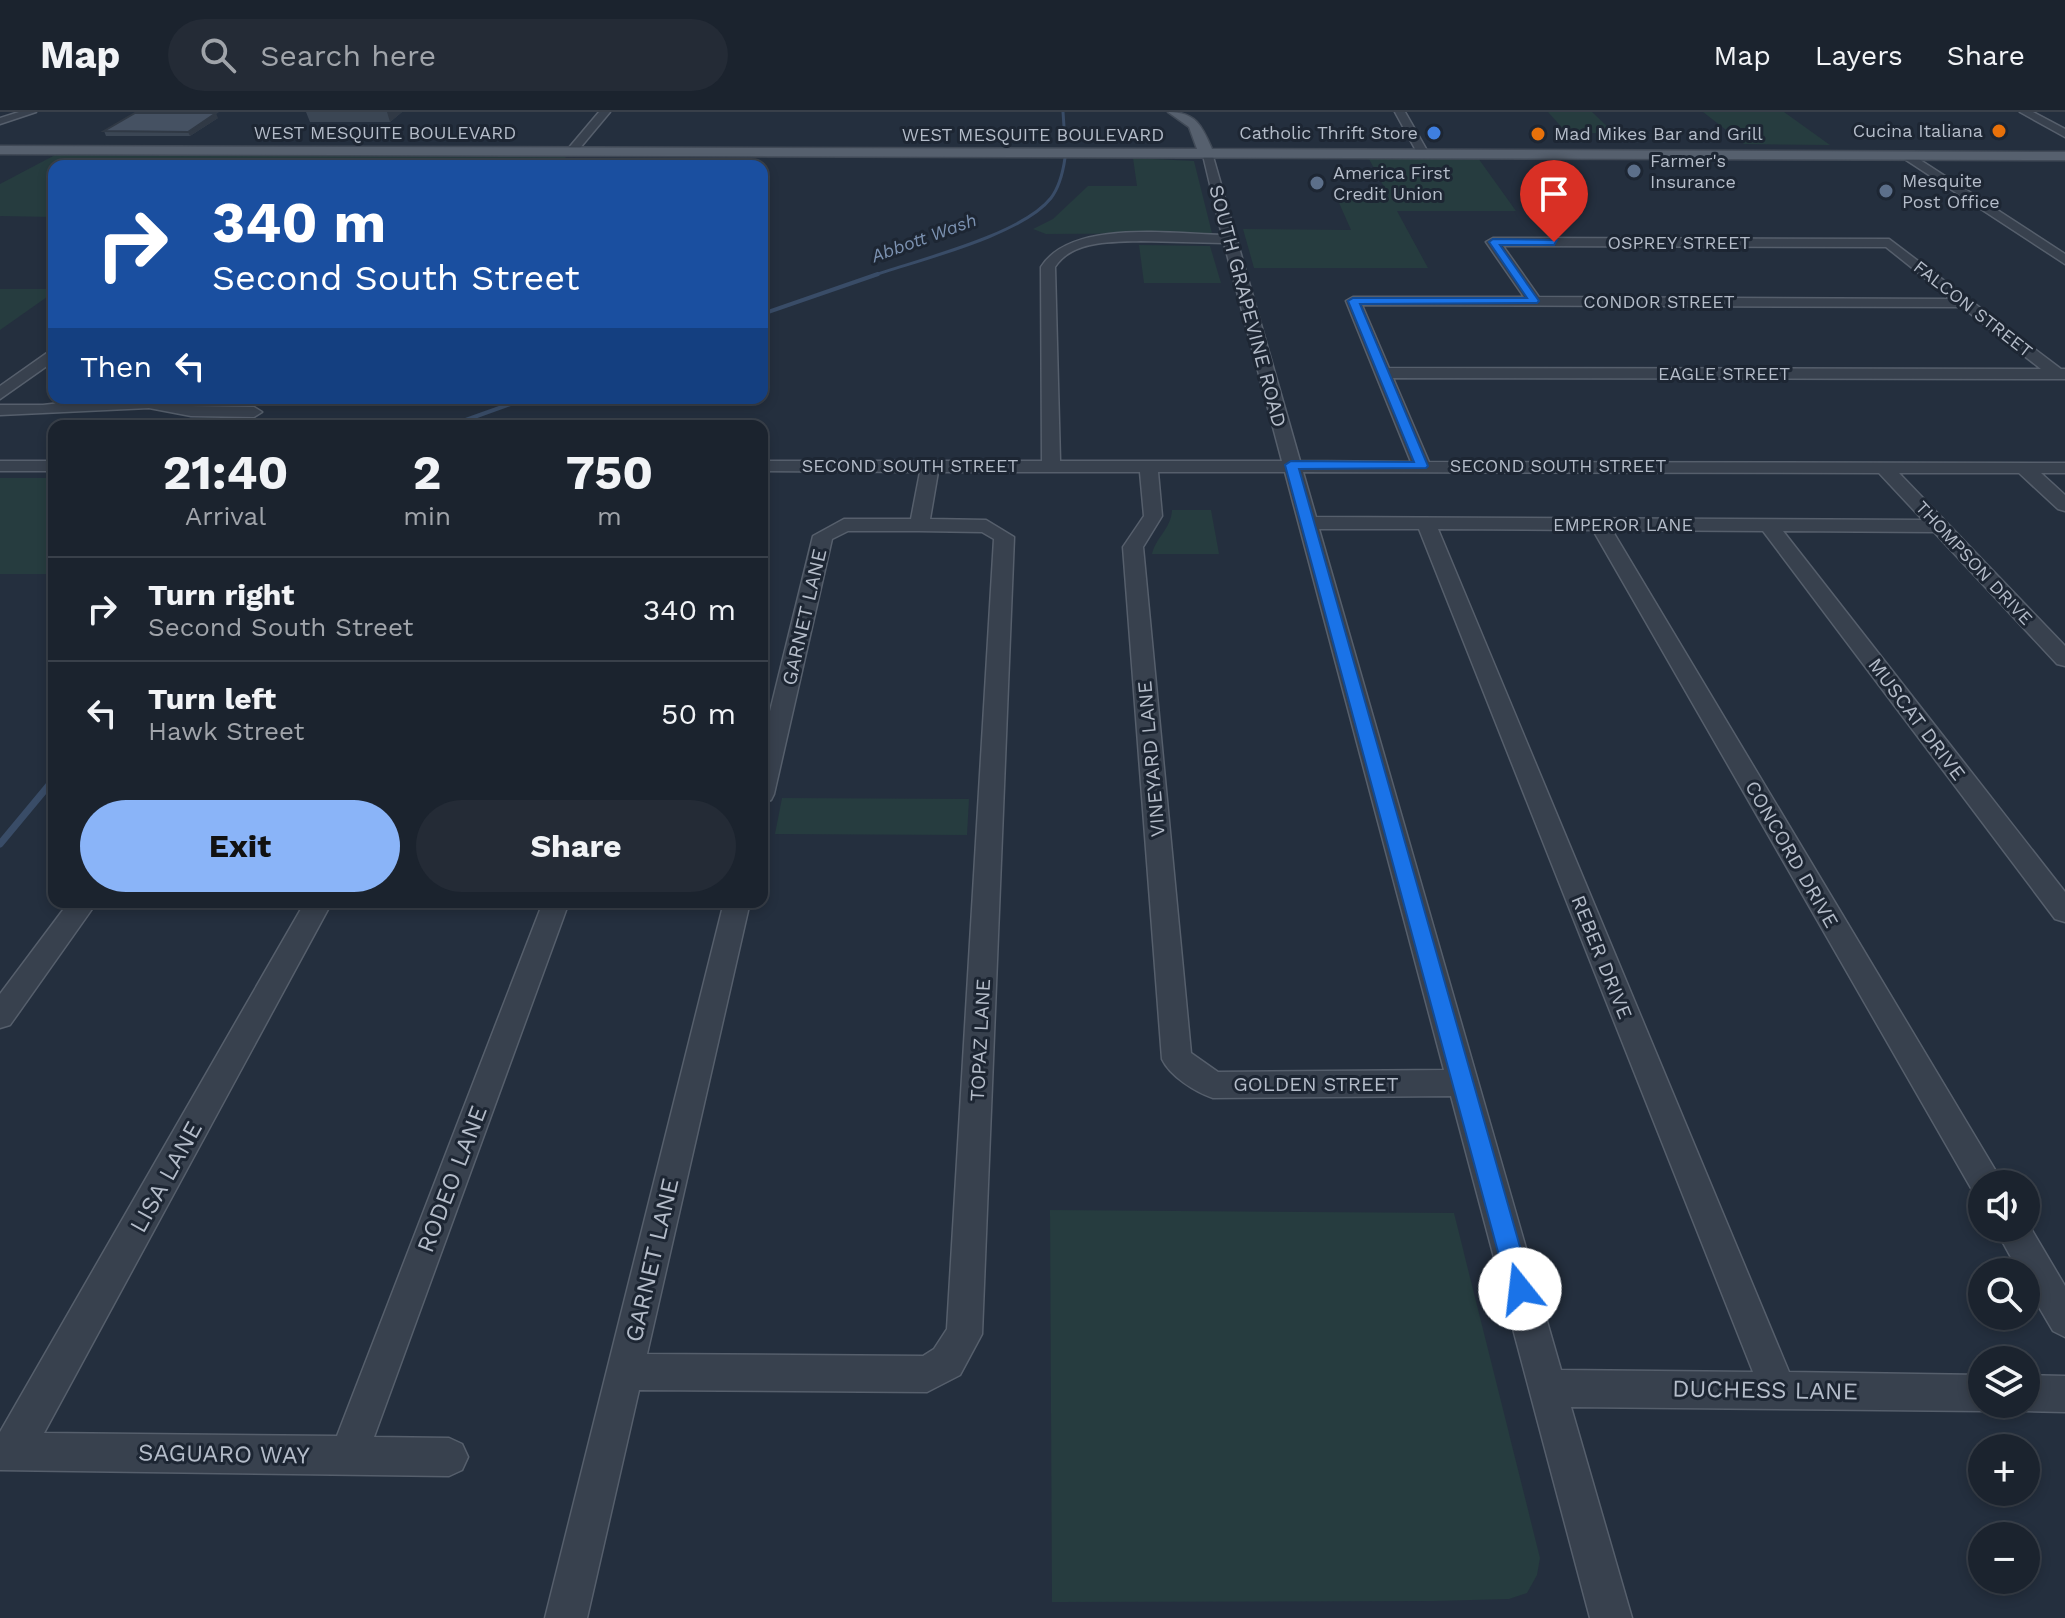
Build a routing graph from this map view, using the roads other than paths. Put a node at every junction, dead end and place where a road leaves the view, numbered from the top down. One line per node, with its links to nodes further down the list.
1 (31, 112): 6 (street)
2 (605, 112): 9 (street)
3 (1175, 112): 10 (main road)
4 (1400, 112): 11 (street)
5 (2025, 112): 7 (street)
6 (0, 121)
7 (2065, 134)
8 (0, 147): 9 (main road, WEST MESQUITE BOULEVARD)
9 (573, 149): 10 (main road, WEST MESQUITE BOULEVARD)
10 (1205, 150): 11 (main road, WEST MESQUITE BOULEVARD); 14 (street, SOUTH GRAPEVINE ROAD)
11 (1421, 151): 12 (main road, WEST MESQUITE BOULEVARD)
12 (1902, 153): 13 (main road, WEST MESQUITE BOULEVARD); 16 (street)
13 (2065, 153)
14 (1229, 239): 31 (street); 33 (street, SOUTH GRAPEVINE ROAD)
15 (1889, 243): 19 (street, OSPREY STREET); 20 (street, FALCON STREET)
16 (2039, 244): 17 (street); 18 (street)
17 (2065, 244)
18 (2065, 260)
19 (1534, 301): 20 (street, CONDOR STREET); 22 (street, CONDOR STREET)
20 (1966, 303): 23 (street, FALCON STREET)
21 (48, 358): 24 (street)
22 (1383, 373): 23 (street, EAGLE STREET); 37 (street)
23 (2061, 374)
24 (0, 394)
25 (94, 404): 28 (street)
26 (154, 404): 29 (street)
27 (261, 404): 29 (street)
28 (0, 410)
29 (254, 412): 30 (street)
30 (247, 420)
31 (1051, 465): 32 (street, SECOND SOUTH STREET); 36 (street, SECOND SOUTH STREET)
32 (1148, 465): 33 (street, SECOND SOUTH STREET); 57 (street, VINEYARD LANE)
33 (1291, 465): 37 (street, SECOND SOUTH STREET); 43 (street, SOUTH GRAPEVINE ROAD)
34 (0, 466): 35 (street)
35 (48, 466)
36 (930, 466): 38 (street, SECOND SOUTH STREET); 46 (street)
37 (1422, 466): 39 (street, SECOND SOUTH STREET)
38 (768, 467)
39 (1883, 467): 40 (street, SECOND SOUTH STREET); 48 (street, THOMPSON DRIVE)
40 (2024, 468): 41 (street, SECOND SOUTH STREET); 42 (street)
41 (2065, 468)
42 (2065, 505)
43 (1308, 523): 44 (street, EMPEROR LANE); 58 (street, SOUTH GRAPEVINE ROAD)
44 (1426, 523): 45 (street, EMPEROR LANE); 64 (street, REBER DRIVE)
45 (1599, 524): 47 (street, EMPEROR LANE); 59 (street, CONCORD DRIVE)
46 (919, 525): 50 (street, GARNET LANE); 62 (street, TOPAZ LANE)
47 (1768, 525): 48 (street, EMPEROR LANE); 55 (street, MUSCAT DRIVE)
48 (1939, 526): 49 (street, THOMPSON DRIVE)
49 (2065, 659)
50 (768, 769)
51 (80, 908): 56 (street)
52 (316, 908): 68 (street, LISA LANE)
53 (554, 908): 69 (street, RODEO LANE)
54 (736, 908): 62 (street, GARNET LANE)
55 (2065, 912)
56 (0, 1016)
57 (1177, 1059): 58 (street, GOLDEN STREET)
58 (1463, 1083): 63 (street, SOUTH GRAPEVINE ROAD)
59 (1978, 1170)
60 (2020, 1242): 61 (street)
61 (2065, 1319)
62 (626, 1372): 71 (street, GARNET LANE)
63 (1548, 1388): 64 (street, DUCHESS LANE); 72 (street, SOUTH GRAPEVINE ROAD)
64 (1778, 1390): 65 (street, DUCHESS LANE)
65 (1968, 1393)
66 (2040, 1393): 67 (street)
67 (2065, 1394)
68 (7, 1451): 69 (street, SAGUARO WAY)
69 (348, 1456): 70 (street, SAGUARO WAY)
70 (449, 1457)
71 (566, 1618)
72 (1611, 1618)

